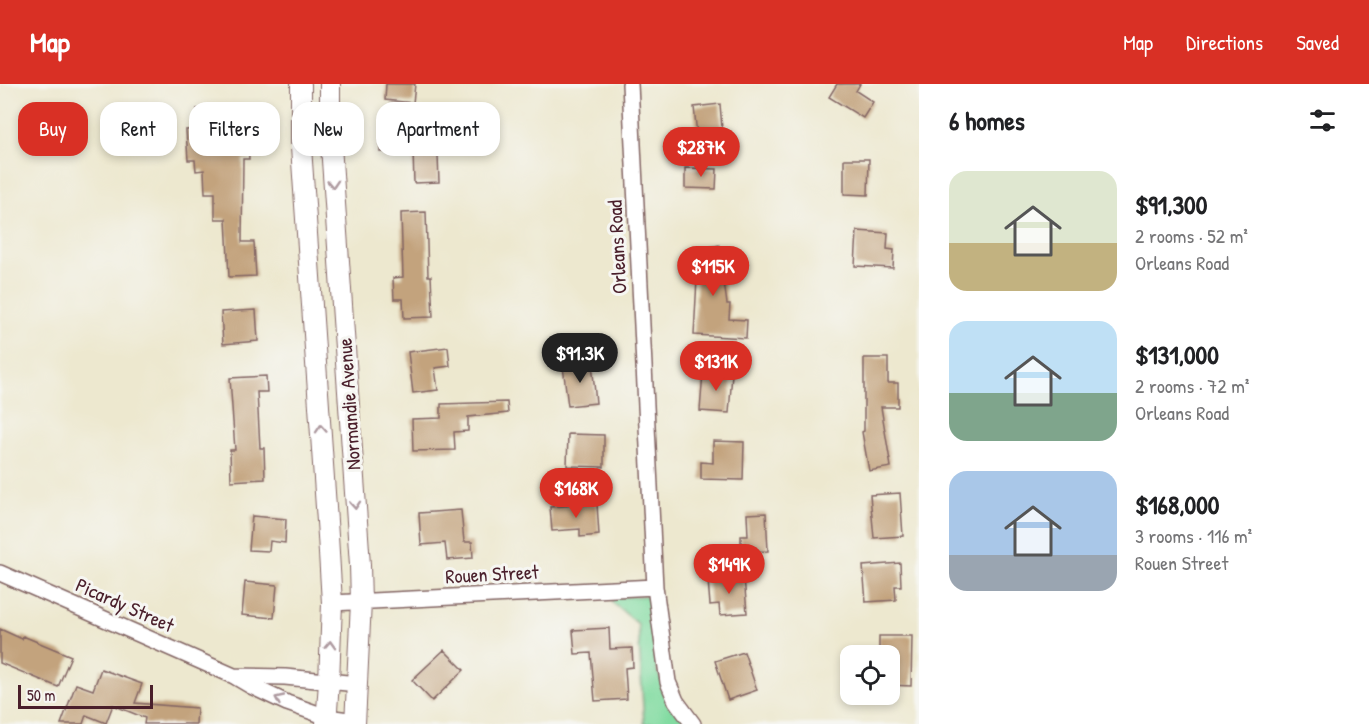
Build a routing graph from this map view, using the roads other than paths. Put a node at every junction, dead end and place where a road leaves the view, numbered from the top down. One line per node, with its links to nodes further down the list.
1 (301, 84): 7 (street, Normandie Avenue, one-way to 1)
2 (330, 84): 6 (street, Normandie Avenue, one-way to 6)
3 (630, 84): 5 (street, Orleans Road)
4 (0, 573): 8 (street, Picardy Street)
5 (655, 587): 6 (street, Rouen Street); 13 (street, Orleans Road)
6 (361, 602): 7 (street, Rouen Street); 10 (street, Normandie Avenue)
7 (332, 603): 9 (street, Normandie Avenue, one-way to 7)
8 (234, 676): 9 (street, Picardy Street); 11 (street, Picardy Street, one-way to 8)
9 (329, 682): 10 (street, Picardy Street); 11 (street, Normandie Avenue)
10 (358, 684): 12 (street, Normandie Avenue)
11 (326, 721): 12 (street, Picardy Street)
12 (355, 723)
13 (693, 724)

